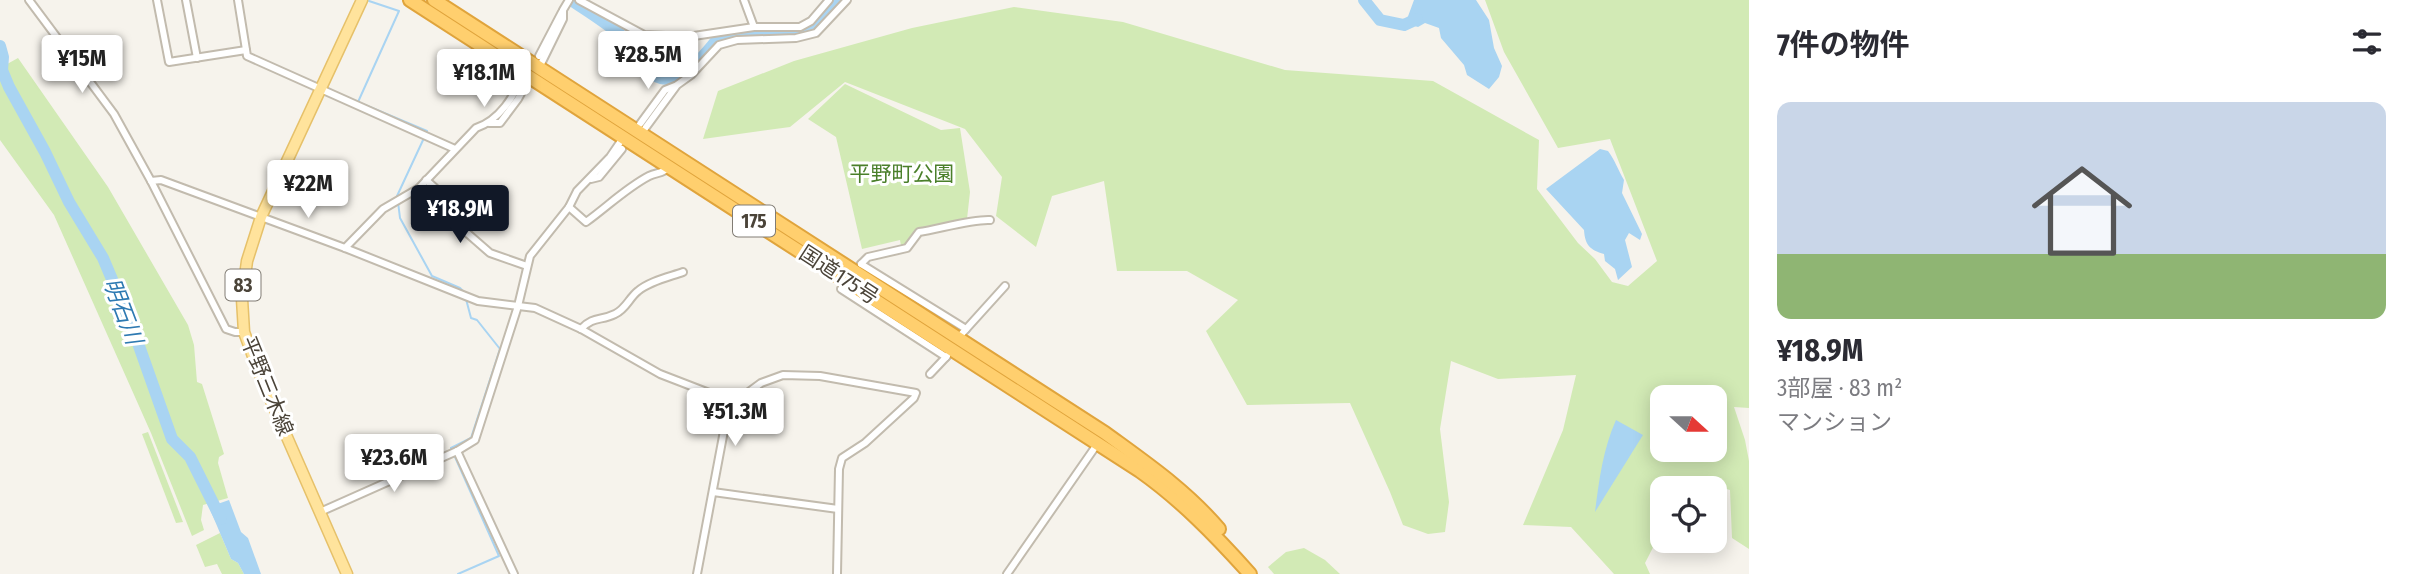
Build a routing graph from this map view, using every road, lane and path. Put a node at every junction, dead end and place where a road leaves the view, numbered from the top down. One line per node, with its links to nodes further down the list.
1 (29, 0): 28 (street)
2 (157, 0): 18 (street)
3 (186, 0): 18 (street)
4 (238, 0): 17 (street)
5 (362, 0): 21 (main road, 平野三木線 / 83)
6 (410, 0): 20 (highway, 国道175号 / 175)
7 (434, 0): 19 (highway, 国道175号 / 175)
8 (569, 0): 13 (street)
9 (579, 0): 15 (street)
10 (744, 0): 14 (street)
11 (829, 0): 14 (street)
12 (847, 0): 16 (street)
13 (563, 10): 19 (street); 19 (street)
14 (754, 27): 15 (street)
15 (735, 30): 16 (street)
16 (737, 40): 23 (street)
17 (246, 50): 18 (street); 21 (street)
18 (197, 58)
19 (539, 62): 23 (highway, 国道175号 / 175)
20 (525, 78): 22 (street); 22 (street); 24 (highway, 国道175号 / 175)
21 (320, 89): 25 (street); 31 (main road, 平野三木線 / 83)
22 (489, 123): 25 (street)
23 (641, 129): 36 (highway, 国道175号 / 175)
24 (623, 143): 26 (highway, 国道175号 / 175); 29 (street); 29 (street)
25 (455, 149): 27 (street)
26 (669, 167): 30 (street); 36 (highway, 国道175号 / 175)
27 (426, 180): 33 (street); 34 (street)
28 (151, 181): 31 (street); 40 (street)
29 (587, 181): 30 (street)
30 (569, 207): 34 (street)
31 (261, 217): 33 (street); 40 (main road, 平野三木線 / 83)
32 (990, 220): 36 (street)
33 (345, 248): 38 (street)
34 (527, 266): 38 (street)
35 (684, 272): 39 (street)
36 (855, 272): 41 (highway, 国道175号 / 175); 41 (street)
37 (1005, 286): 41 (street)
38 (517, 306): 39 (street); 45 (street)
39 (581, 329): 43 (street)
40 (244, 332): 48 (main road, 平野三木線 / 83)
41 (956, 343): 42 (street); 44 (highway, 国道175号 / 175)
42 (930, 374)
43 (730, 399): 46 (street); 47 (street)
44 (1101, 439): 53 (street); 54 (highway, 国道175号 / 175)
45 (457, 451): 48 (street); 50 (street)
46 (713, 492): 47 (street); 51 (street)
47 (838, 509): 52 (street)
48 (320, 512): 49 (main road, 平野三木線 / 83)
49 (347, 574)
50 (514, 574)
51 (697, 574)
52 (837, 574)
53 (1007, 574)
54 (1252, 574)

